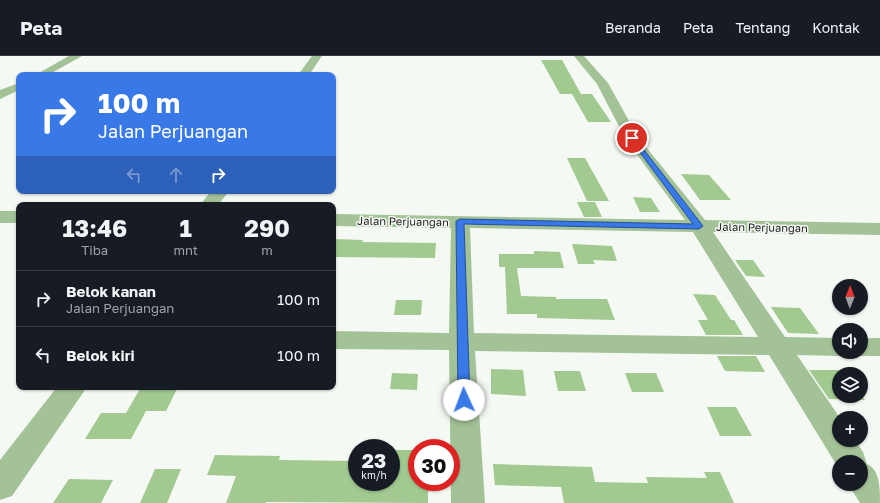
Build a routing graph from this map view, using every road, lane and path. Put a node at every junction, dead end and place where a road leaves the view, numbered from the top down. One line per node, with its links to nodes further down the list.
1 (77, 56): 4 (street)
2 (317, 56): 5 (street)
3 (579, 56): 14 (street)
4 (46, 72)
5 (305, 72)
6 (16, 87): 7 (street)
7 (0, 95)
8 (218, 194): 9 (street)
9 (211, 202)
10 (0, 217): 11 (street)
11 (16, 217)
12 (336, 220): 13 (street, Jalan Perjuangan)
13 (460, 221): 14 (street, Jalan Perjuangan); 17 (street)
14 (699, 226): 15 (street, Jalan Perjuangan); 18 (street)
15 (880, 229)
16 (336, 340): 17 (street)
17 (462, 342): 18 (street); 26 (street)
18 (775, 346): 19 (street); 23 (street)
19 (832, 347)
20 (868, 347): 21 (street)
21 (880, 347)
22 (71, 390): 24 (street)
23 (847, 455)
24 (0, 485)
25 (868, 486): 27 (street)
26 (468, 503)
27 (879, 503)

